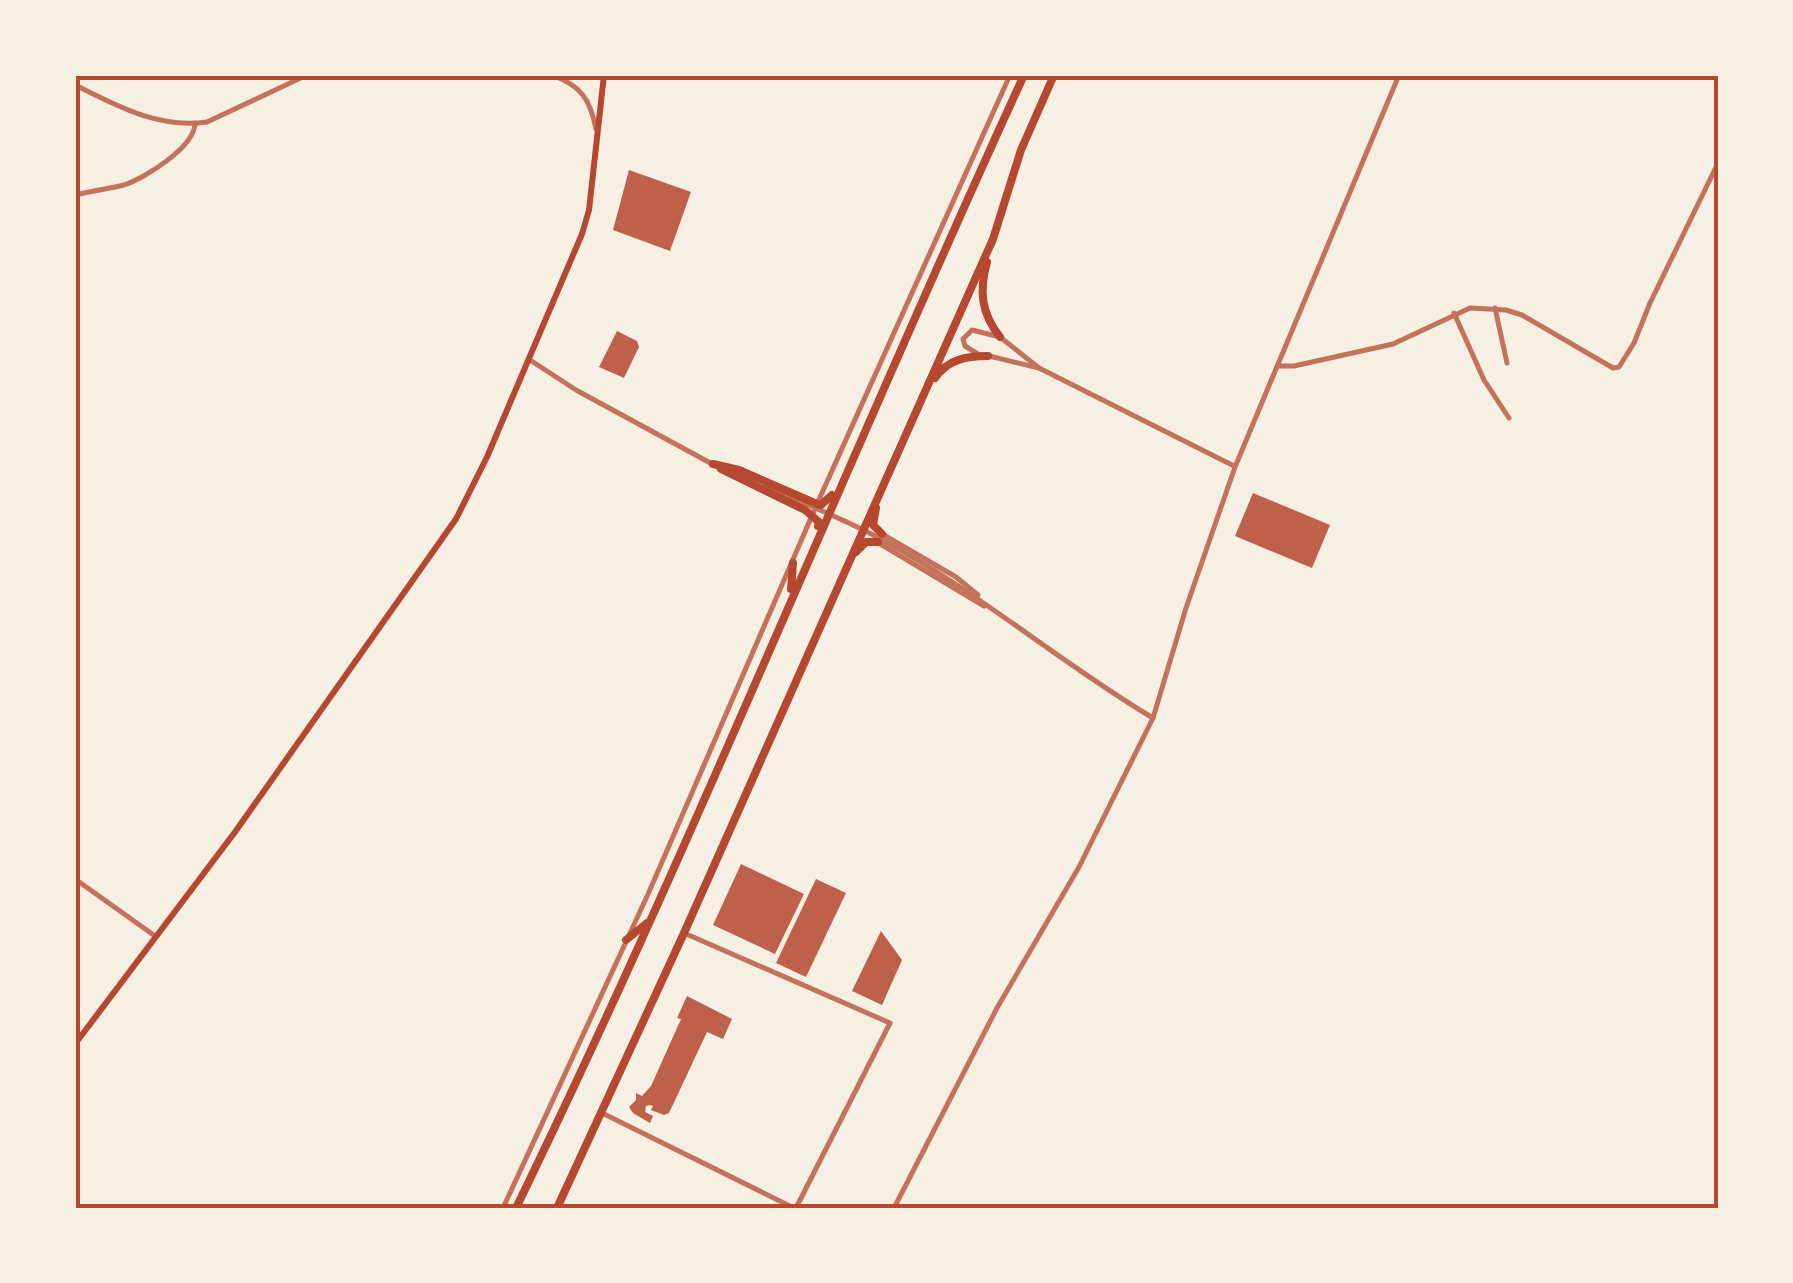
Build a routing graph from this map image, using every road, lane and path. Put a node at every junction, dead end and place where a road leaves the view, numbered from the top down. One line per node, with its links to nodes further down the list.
1 (306, 75): 9 (street)
2 (551, 75): 10 (street)
3 (604, 75): 10 (main road)
4 (1010, 75): 28 (street)
5 (1024, 75): 26 (highway)
6 (1054, 75): 13 (highway)
7 (1399, 75): 20 (street)
8 (75, 85): 9 (street)
9 (195, 123): 12 (street)
10 (596, 132): 18 (main road)
11 (1718, 164): 14 (street)
12 (75, 195)
13 (993, 239): 16 (highway); 22 (highway)
14 (1495, 308): 15 (street); 19 (street)
15 (1454, 313): 20 (street); 23 (street)
16 (1000, 337): 17 (street); 21 (street)
17 (988, 356): 21 (street); 22 (highway)
18 (530, 360): 24 (street); 41 (main road)
19 (1507, 363)
20 (1278, 366): 25 (street)
21 (1040, 368): 25 (street)
22 (924, 394): 27 (highway)
23 (1510, 418)
24 (713, 464): 28 (highway); 29 (highway); 35 (street)
25 (1235, 467): 37 (street)
26 (838, 487): 28 (highway); 30 (highway)
27 (879, 490): 31 (highway); 33 (highway)
28 (816, 504): 29 (street)
29 (813, 516): 30 (highway); 32 (street)
30 (818, 533): 34 (highway)
31 (880, 538): 33 (highway); 35 (street); 36 (street)
32 (793, 563): 34 (highway); 42 (street)
33 (844, 573): 40 (highway)
34 (790, 598): 39 (highway)
35 (984, 603): 36 (street)
36 (1000, 615): 37 (street)
37 (1153, 718): 49 (street)
38 (75, 879): 41 (street)
39 (650, 920): 42 (highway); 46 (highway)
40 (684, 933): 44 (highway); 48 (street)
41 (155, 936): 43 (main road)
42 (626, 940): 45 (street)
43 (75, 1044)
44 (602, 1113): 47 (highway); 48 (street)
45 (503, 1208)
46 (516, 1208)
47 (557, 1208)
48 (795, 1208)
49 (894, 1208)

